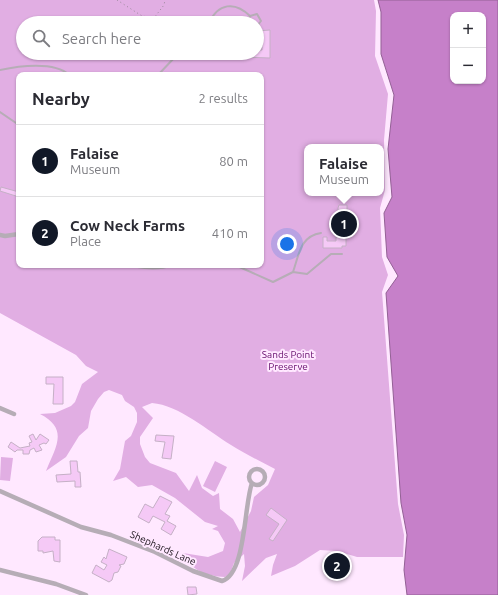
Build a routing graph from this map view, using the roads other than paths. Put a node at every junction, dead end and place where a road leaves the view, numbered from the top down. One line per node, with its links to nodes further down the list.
1 (214, 16): 2 (lane)
2 (250, 16): 3 (lane)
3 (258, 16)
4 (171, 60): 7 (lane)
5 (0, 70): 6 (lane)
6 (61, 72)
7 (161, 72)
8 (0, 112): 9 (lane)
9 (16, 123)
10 (321, 232): 17 (lane)
11 (16, 234): 12 (street)
12 (0, 235)
13 (342, 254): 17 (lane)
14 (142, 268): 15 (lane)
15 (159, 268)
16 (242, 268): 17 (lane)
17 (293, 272)
18 (0, 408): 19 (street)
19 (14, 414)
20 (252, 484): 21 (street, Shephards Lane)
21 (0, 491)
22 (0, 570): 23 (street)
23 (86, 595)

